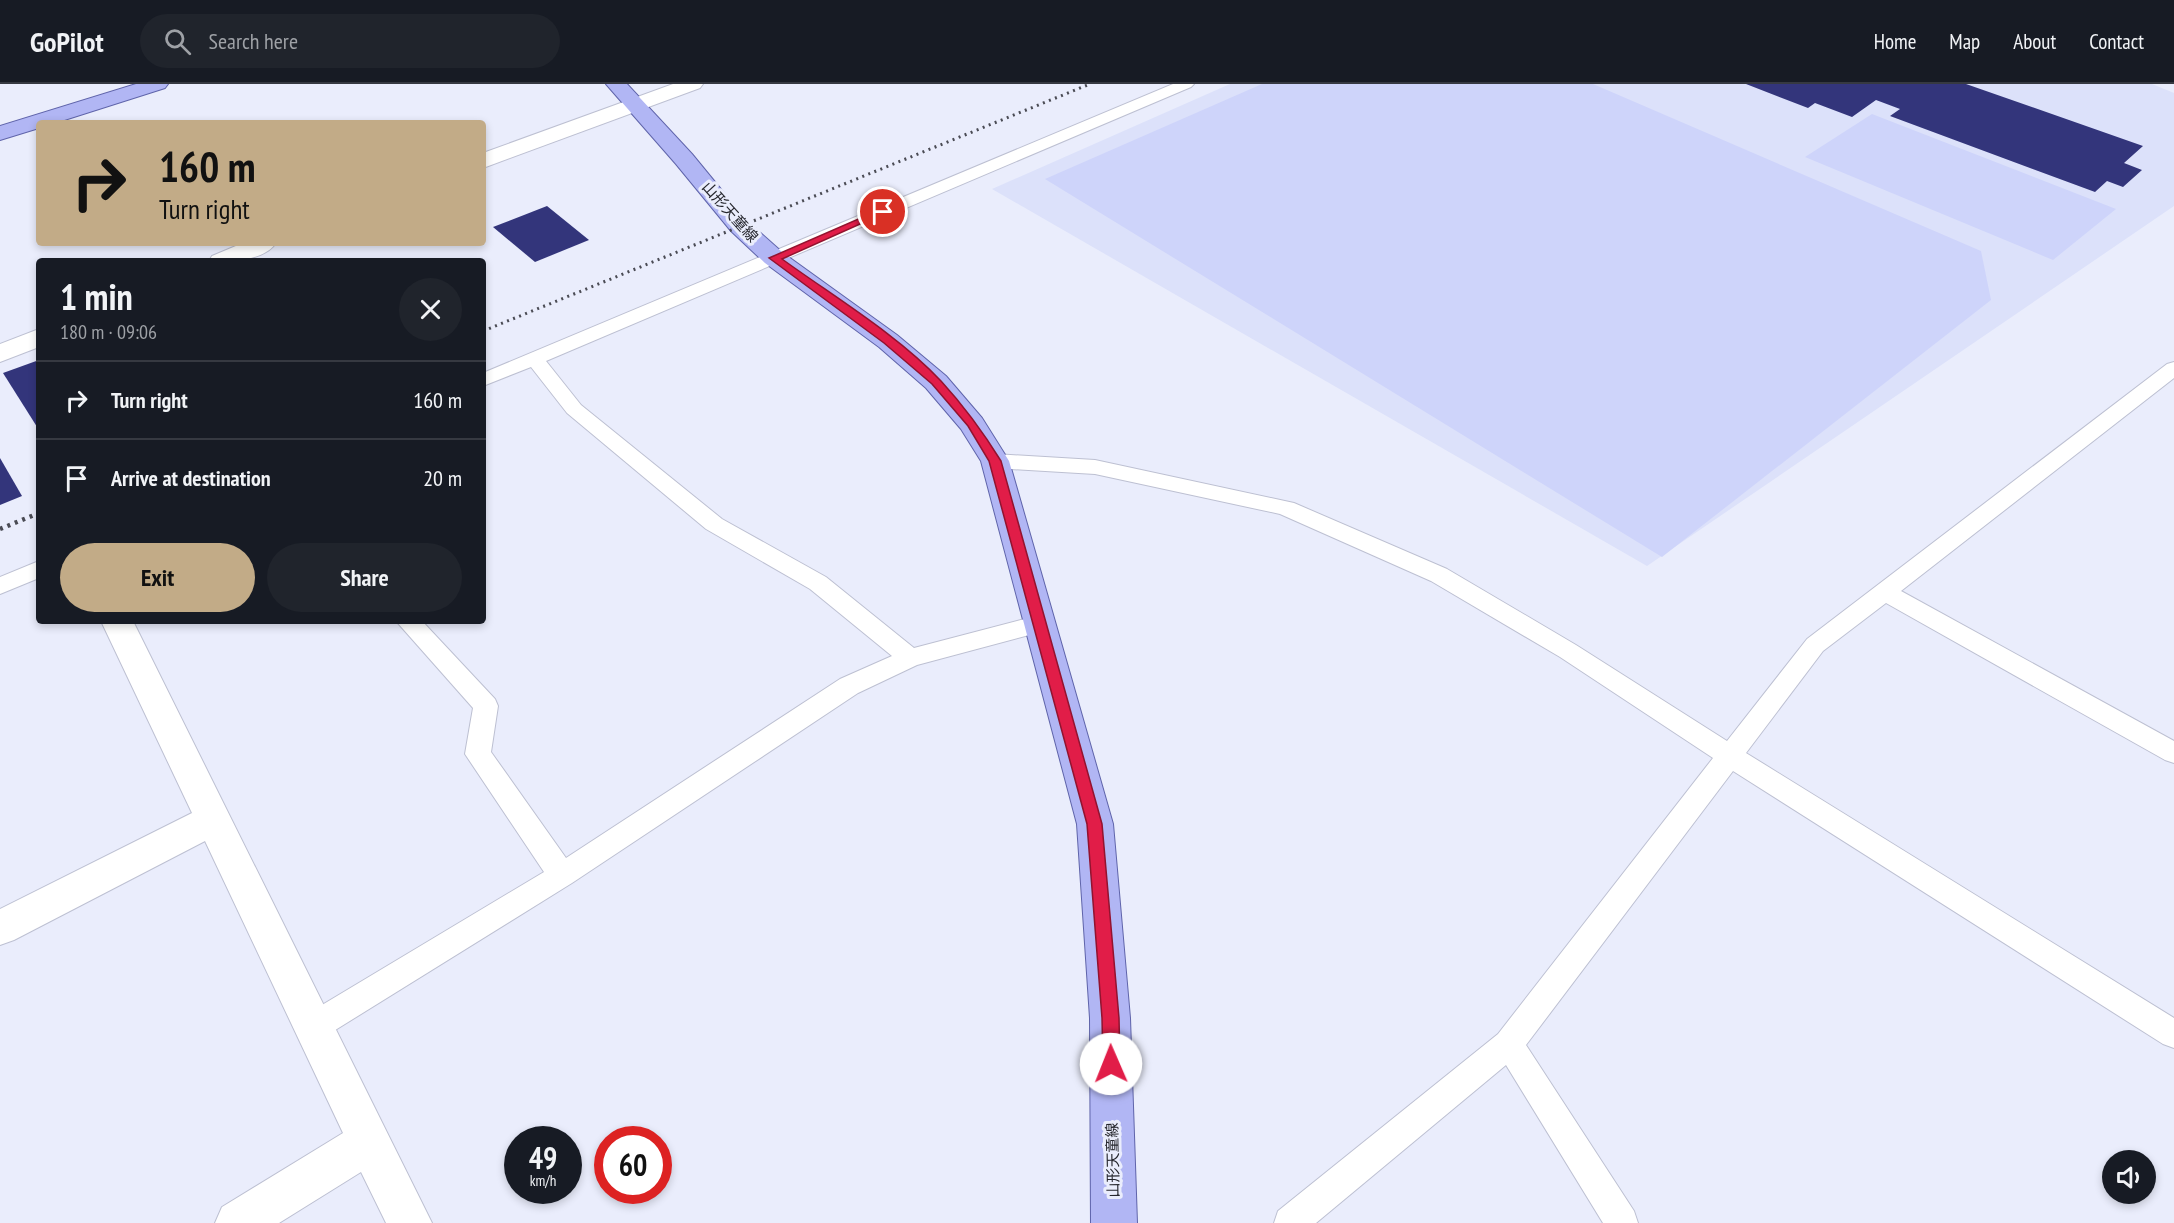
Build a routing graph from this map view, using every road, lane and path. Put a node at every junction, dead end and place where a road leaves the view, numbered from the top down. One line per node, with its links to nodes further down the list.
1 (158, 84): 5 (main road)
2 (693, 84): 4 (street)
3 (1186, 84): 11 (lane)
4 (626, 94): 8 (street); 11 (main road, 山形天童線)
5 (42, 120)
6 (36, 122): 7 (main road)
7 (0, 133)
8 (486, 160)
9 (257, 246): 10 (street)
10 (228, 258)
11 (774, 258): 14 (lane); 17 (main road, 山形天童線)
12 (36, 338): 13 (street)
13 (0, 354)
14 (534, 358): 16 (lane); 24 (lane)
15 (2174, 368): 20 (lane)
16 (486, 379)
17 (995, 461): 23 (main road, 山形天童線); 26 (lane)
18 (36, 570): 19 (lane)
19 (0, 586)
20 (1885, 592): 25 (lane); 26 (lane)
21 (118, 624): 27 (street)
22 (411, 624): 28 (lane)
23 (1040, 624): 24 (lane); 36 (main road, 山形天童線)
24 (910, 658): 28 (lane)
25 (2174, 753)
26 (1730, 756): 31 (lane); 32 (lane)
27 (213, 819): 29 (street); 30 (street)
28 (562, 875): 30 (lane)
29 (0, 928)
30 (313, 1027): 33 (street)
31 (2174, 1034)
32 (1509, 1044): 37 (lane); 38 (lane)
33 (369, 1142): 34 (street); 35 (street)
34 (238, 1223)
35 (409, 1223)
36 (1114, 1223)
37 (1290, 1223)
38 (1623, 1223)

